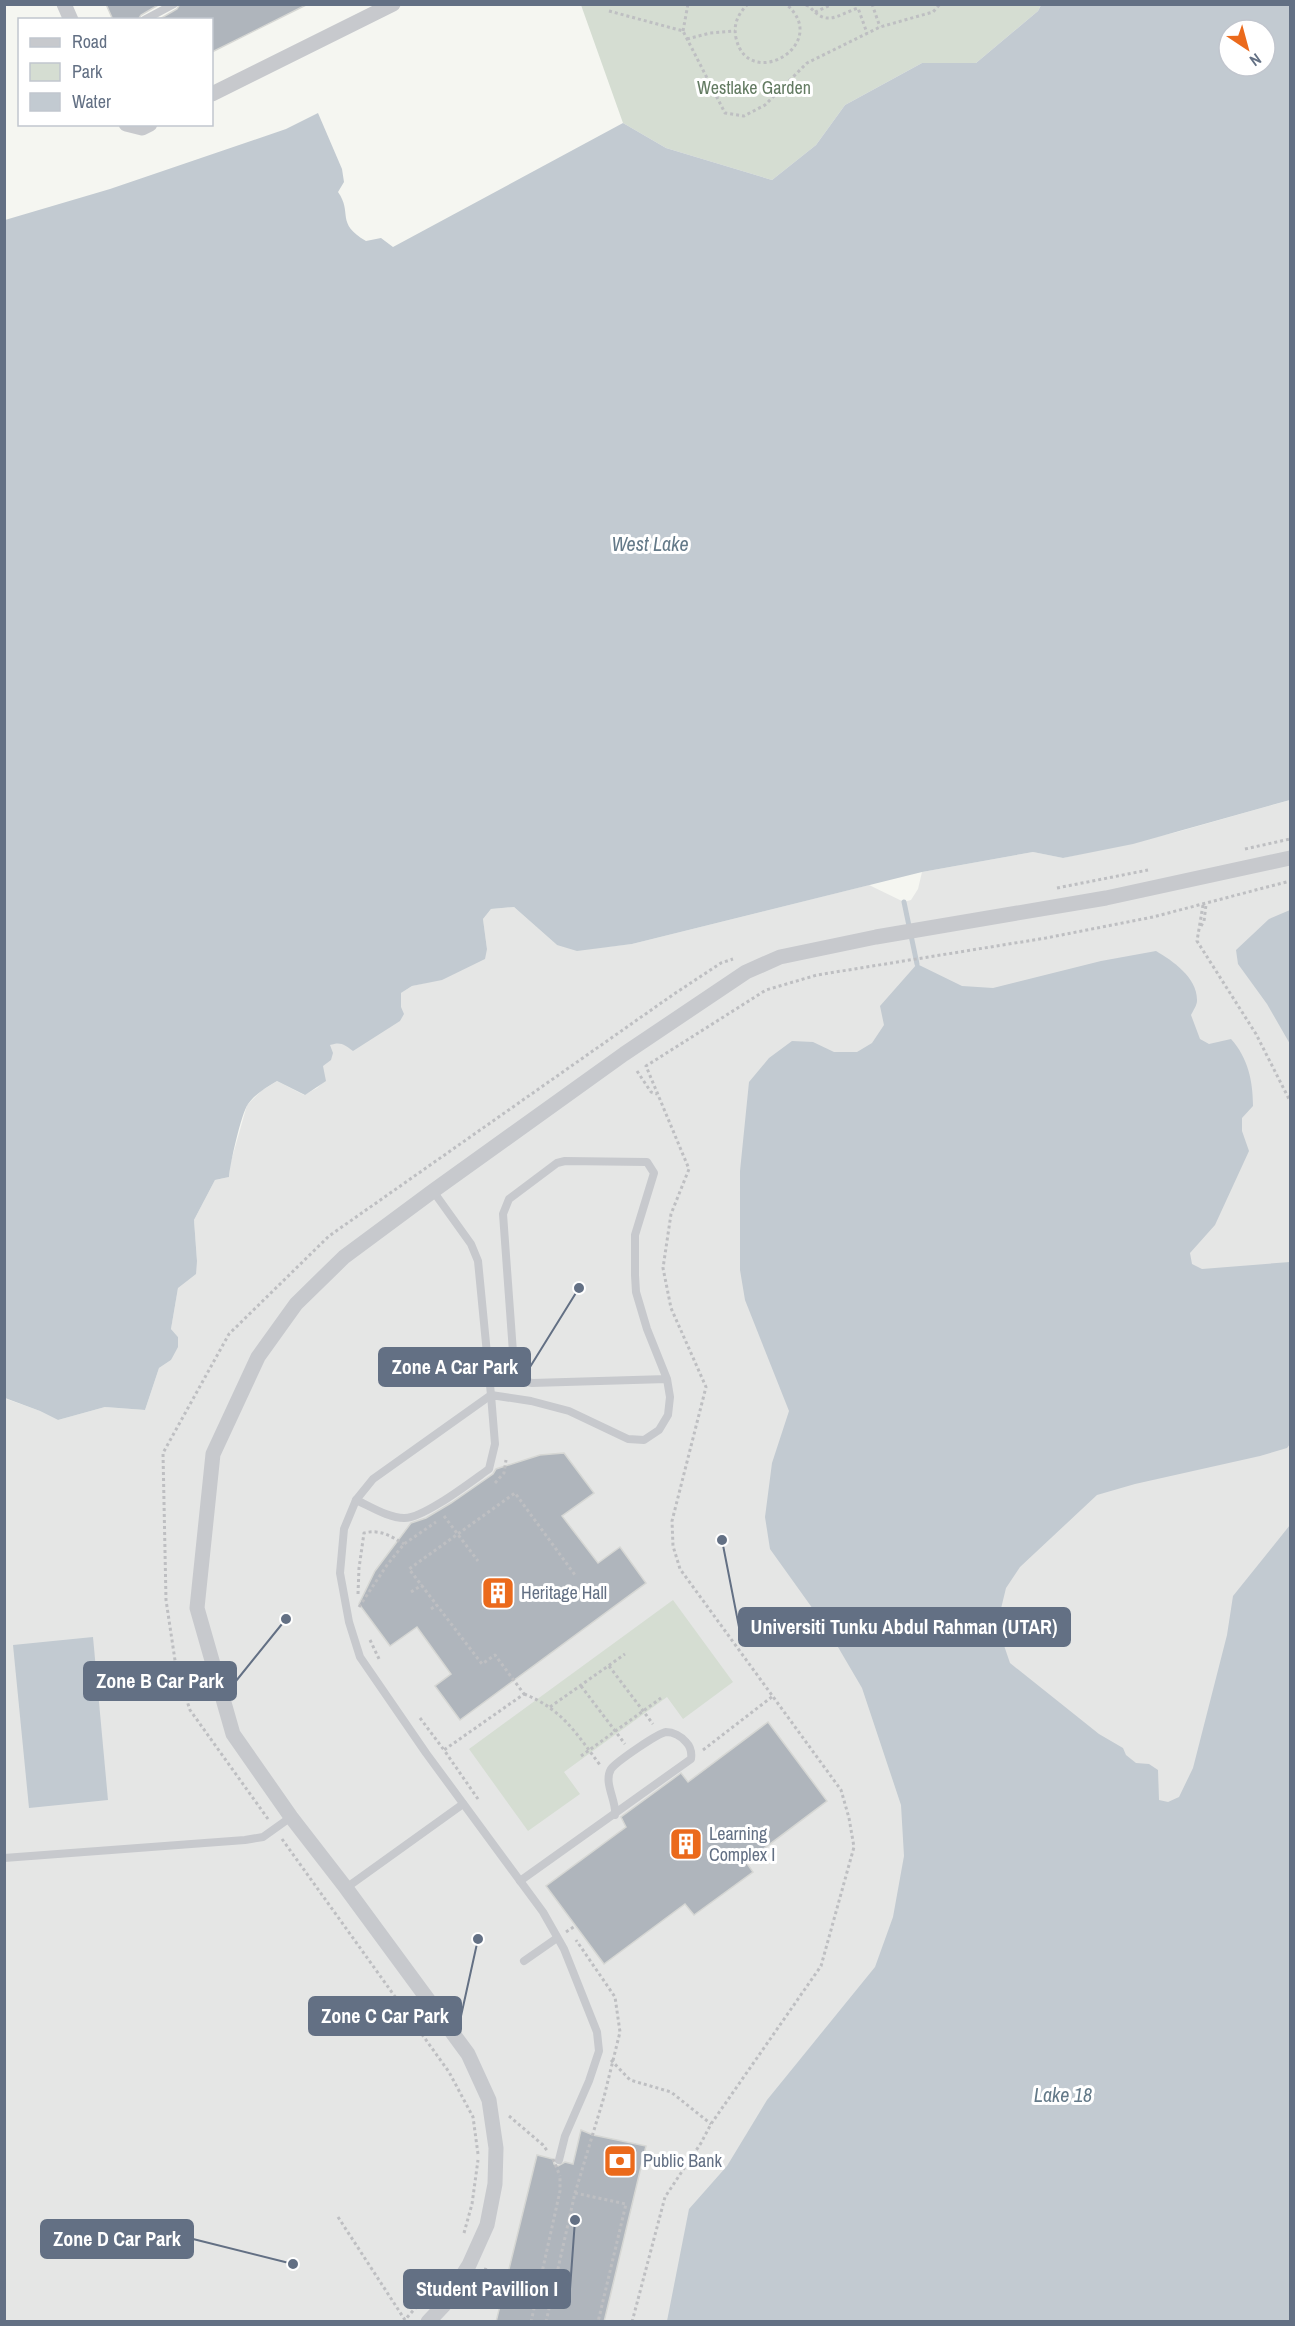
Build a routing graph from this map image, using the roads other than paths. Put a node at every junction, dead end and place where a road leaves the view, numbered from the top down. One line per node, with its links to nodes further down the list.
1 (64, 4): 4 (street)
2 (174, 4): 5 (lane)
3 (388, 5): 6 (street)
4 (70, 18)
5 (148, 18)
6 (213, 93)
7 (127, 126): 8 (street)
8 (146, 126)
9 (1290, 858): 10 (street)
10 (433, 1191): 12 (lane); 16 (street)
11 (667, 1379): 11 (lane); 12 (lane)
12 (491, 1395): 13 (lane); 13 (lane)
13 (356, 1500): 14 (lane)
14 (463, 1804): 18 (lane); 19 (lane)
15 (615, 1815): 15 (lane); 18 (lane)
16 (291, 1817): 17 (lane); 19 (street)
17 (4, 1858)
18 (520, 1881): 20 (lane)
19 (346, 1888): 23 (street)
20 (557, 1938): 21 (lane); 22 (lane)
21 (525, 1961)
22 (556, 2160)
23 (428, 2322)

